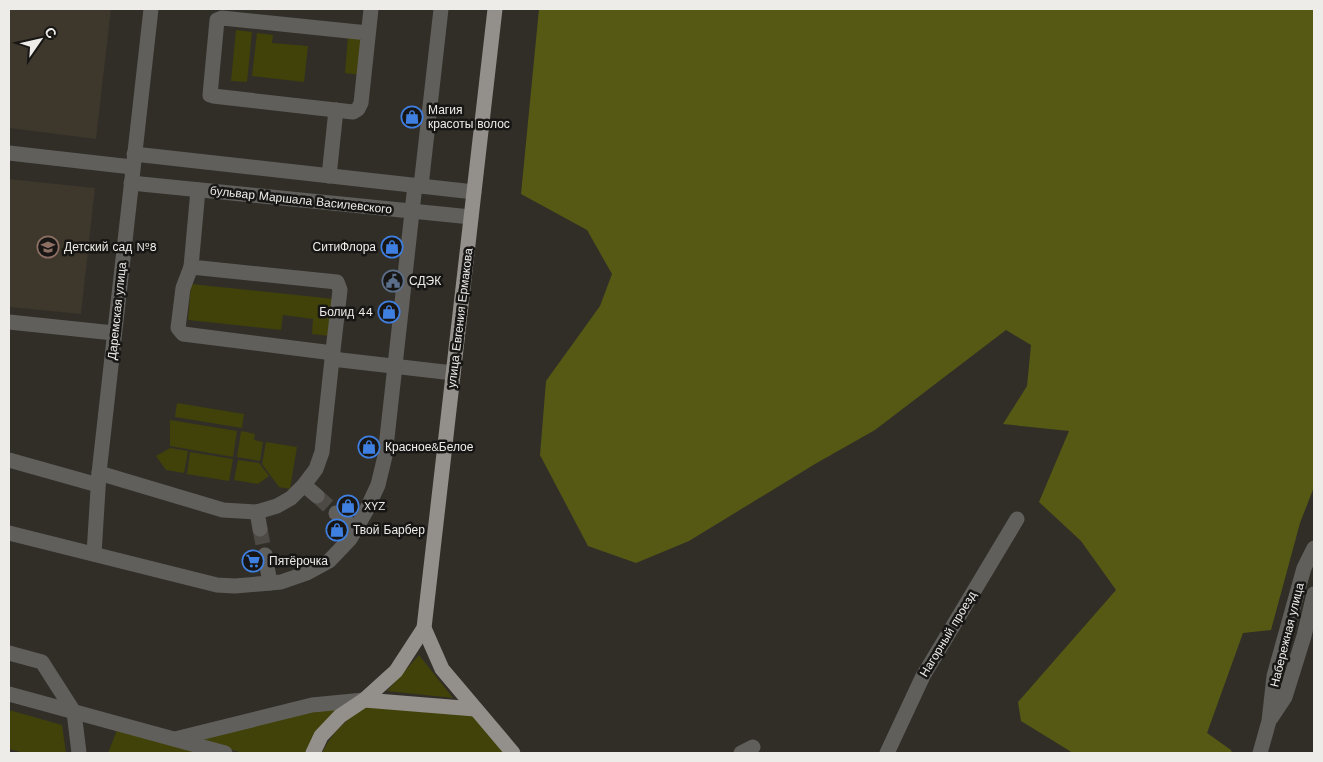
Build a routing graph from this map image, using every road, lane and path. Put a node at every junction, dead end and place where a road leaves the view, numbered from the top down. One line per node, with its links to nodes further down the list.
1 (151, 9): 8 (street, Даремская улица)
2 (371, 9): 5 (street)
3 (441, 9): 11 (street)
4 (495, 9): 13 (main road, улица Евгения Ермакова)
5 (368, 34): 6 (street); 6 (street)
6 (336, 110): 9 (street)
7 (9, 153): 8 (street)
8 (133, 161): 9 (street); 10 (street, Даремская улица)
9 (329, 176): 11 (street)
10 (130, 183): 12 (street, бульвар Маршала Василевского); 18 (street, Даремская улица)
11 (418, 186): 13 (street); 14 (street)
12 (198, 190): 14 (street, бульвар Маршала Василевского); 16 (street)
13 (474, 192): 15 (main road, улица Евгения Ермакова)
14 (413, 211): 15 (street, бульвар Маршала Василевского); 20 (street)
15 (472, 217): 21 (main road, улица Евгения Ермакова)
16 (191, 267): 19 (street); 19 (street)
17 (9, 322): 18 (street)
18 (114, 333): 23 (street, Даремская улица)
19 (333, 356): 20 (street); 24 (street)
20 (395, 366): 21 (street); 30 (street)
21 (453, 373): 38 (main road, улица Евгения Ермакова)
22 (9, 460): 23 (street)
23 (99, 479): 26 (street); 33 (street, Даремская улица)
24 (304, 485): 25 (street); 26 (street)
25 (317, 496)
26 (257, 512): 29 (street)
27 (336, 513): 30 (street)
28 (1017, 519): 51 (street, Нагорный проезд)
29 (260, 529)
30 (356, 529): 35 (street)
31 (9, 533): 33 (street)
32 (1314, 548): 45 (street, Набережная улица)
33 (94, 554): 35 (street)
34 (265, 555): 35 (street)
35 (270, 583)
36 (1314, 587): 42 (street)
37 (1314, 594): 42 (street)
38 (424, 628): 41 (main road, улица Евгения Ермакова); 43 (main road)
39 (9, 653): 44 (street)
40 (9, 694): 44 (street)
41 (364, 700): 43 (main road); 46 (street); 49 (main road, улица Евгения Ермакова)
42 (1278, 708): 45 (street)
43 (475, 709): 50 (main road)
44 (74, 712): 46 (street); 47 (street)
45 (1269, 721): 52 (street, Набережная улица)
46 (173, 739): 48 (street)
47 (79, 753)
48 (225, 753)
49 (313, 753)
50 (512, 753)
51 (887, 753)
52 (1260, 753)

